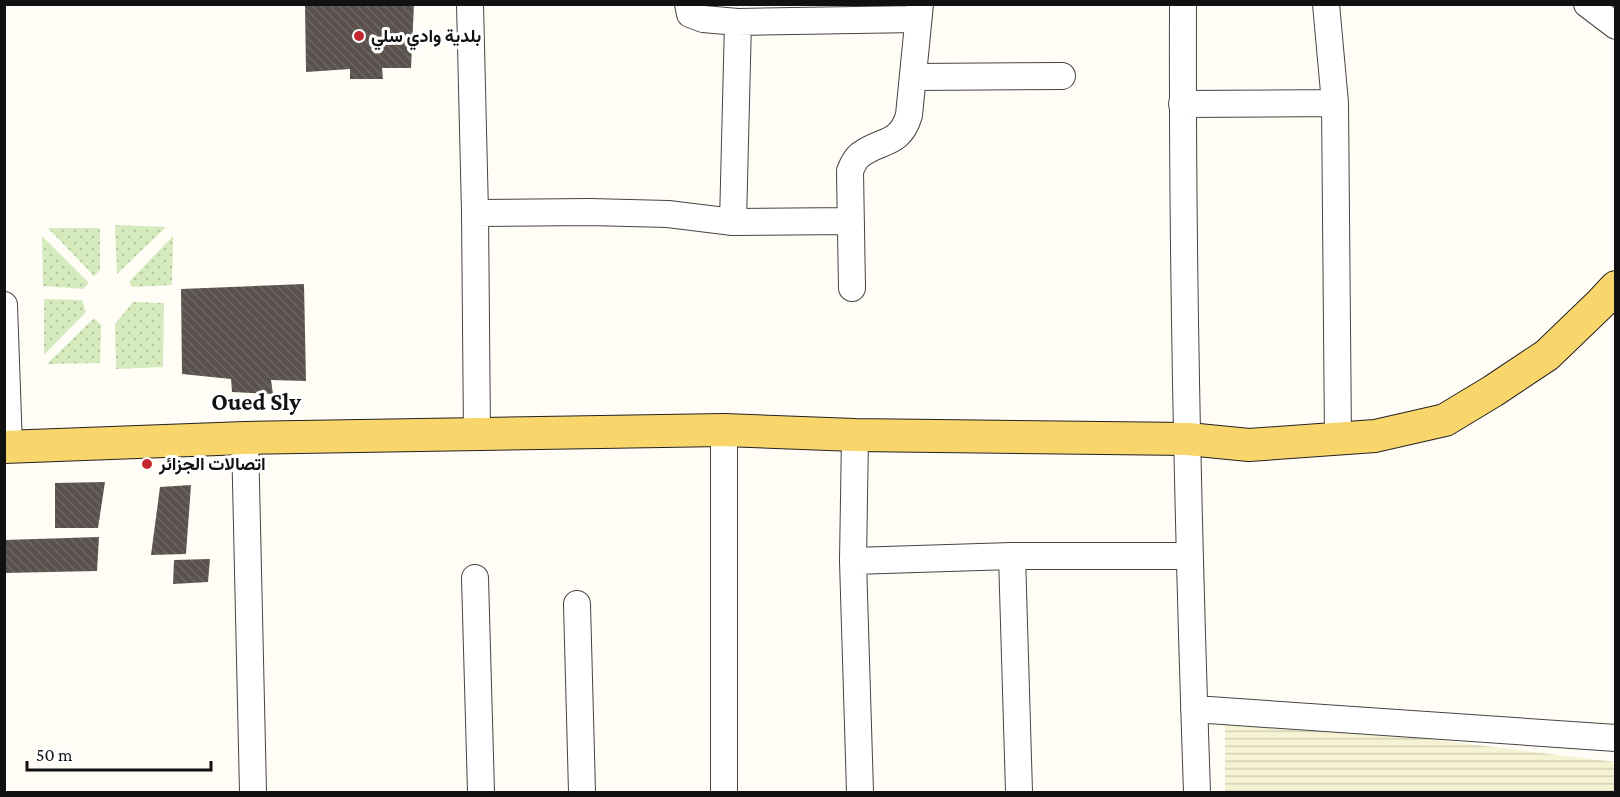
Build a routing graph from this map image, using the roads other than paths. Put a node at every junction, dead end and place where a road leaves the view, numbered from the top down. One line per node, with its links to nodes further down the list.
1 (470, 4): 13 (street)
2 (688, 4): 7 (street)
3 (1183, 4): 12 (street)
4 (1326, 4): 11 (street)
5 (1587, 4): 8 (street)
6 (919, 12): 7 (street); 10 (street)
7 (738, 22): 15 (street)
8 (1616, 26)
9 (1062, 76): 10 (street)
10 (914, 77): 14 (street)
11 (1335, 103): 12 (street); 24 (street)
12 (1182, 105): 23 (street)
13 (475, 213): 15 (street); 20 (street)
14 (851, 221): 15 (street); 17 (street)
15 (733, 222)
16 (1616, 286): 24 (main road)
17 (852, 288)
18 (4, 305): 25 (street)
19 (724, 430): 20 (main road); 21 (main road); 36 (street)
20 (477, 435): 22 (main road)
21 (855, 435): 23 (main road); 28 (street)
22 (245, 438): 25 (main road); 33 (street)
23 (1188, 439): 24 (main road); 27 (street)
24 (1338, 439)
25 (7, 447)
26 (1012, 556): 27 (street); 28 (street); 38 (street)
27 (1189, 556): 31 (street)
28 (853, 561): 37 (street)
29 (475, 578): 34 (street)
30 (577, 604): 35 (street)
31 (1194, 709): 32 (street); 39 (street)
32 (1616, 738)
33 (253, 792)
34 (481, 792)
35 (582, 792)
36 (724, 792)
37 (860, 792)
38 (1019, 792)
39 (1197, 792)

